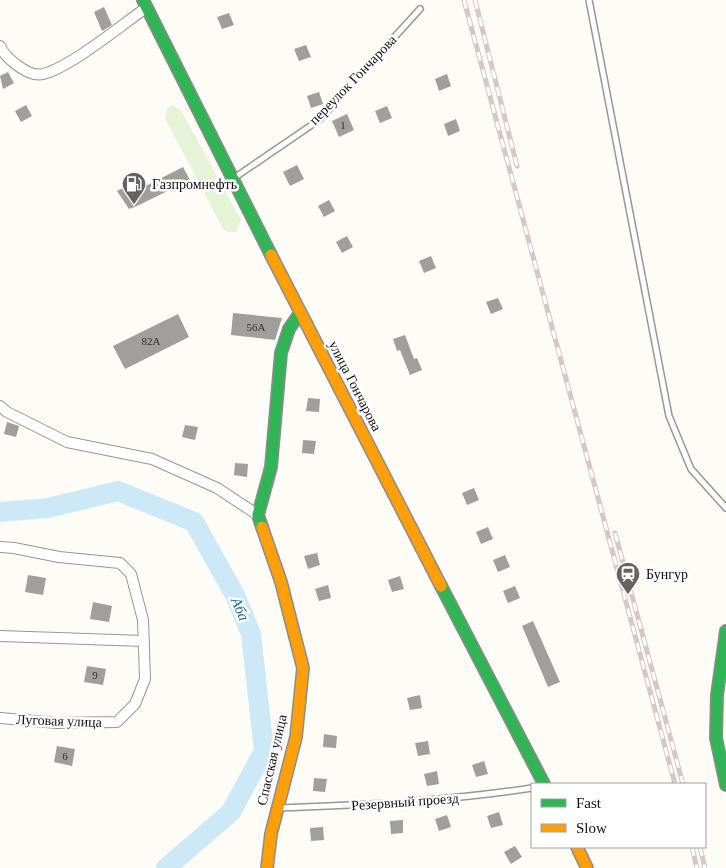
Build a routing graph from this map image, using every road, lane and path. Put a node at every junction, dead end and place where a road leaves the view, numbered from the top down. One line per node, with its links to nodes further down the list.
1 (589, 0): 8 (lane)
2 (144, 4): 4 (street); 5 (main road, улица Гончарова)
3 (420, 9): 5 (lane, переулок Гончарова)
4 (0, 46)
5 (232, 180): 6 (main road, улица Гончарова)
6 (300, 313): 9 (main road); 15 (main road, улица Гончарова)
7 (0, 406): 9 (street)
8 (726, 508)
9 (258, 516): 18 (main road, Спасская улица)
10 (0, 547): 13 (street, Луговая улица)
11 (726, 631): 16 (main road)
12 (0, 636): 13 (street)
13 (144, 641): 14 (street, Луговая улица)
14 (0, 718)
15 (543, 783)
16 (726, 785)
17 (531, 788): 18 (lane, Резервный проезд)
18 (277, 808): 20 (main road, Спасская улица)
19 (577, 848): 21 (main road)
20 (267, 868)
21 (588, 868)

